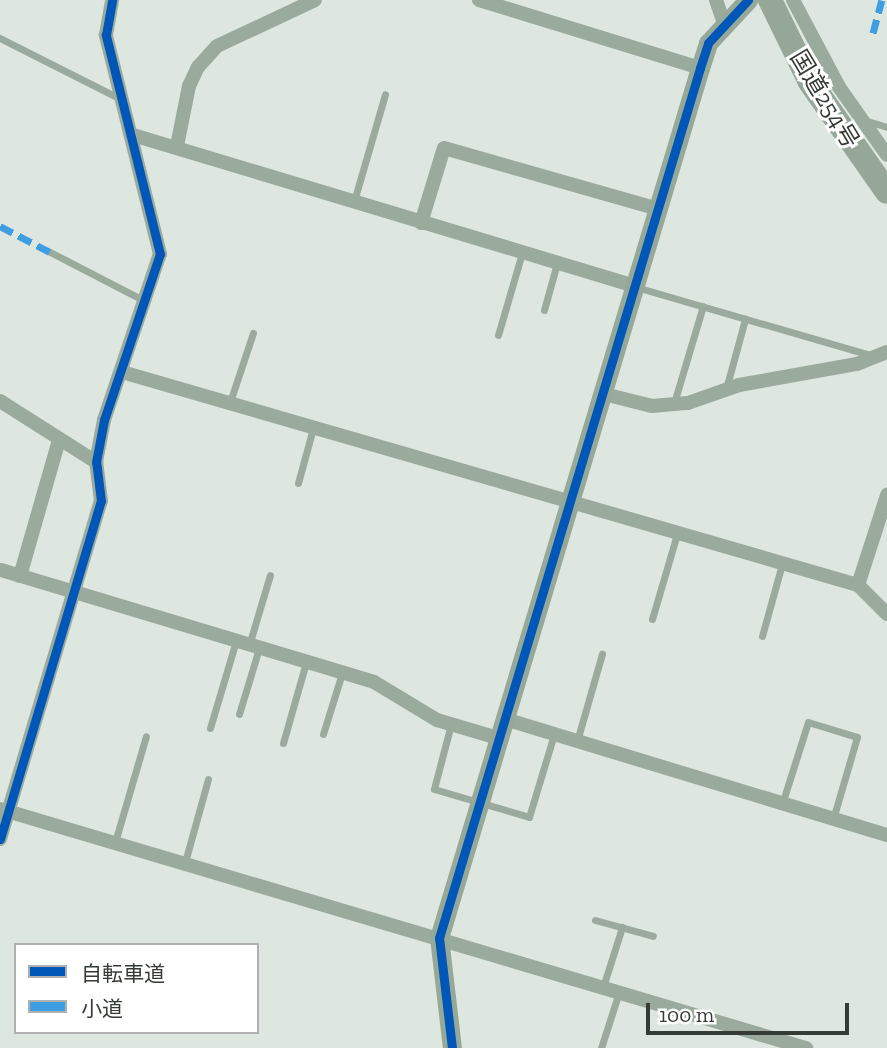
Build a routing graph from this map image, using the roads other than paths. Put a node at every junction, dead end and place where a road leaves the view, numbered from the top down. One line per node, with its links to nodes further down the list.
1 (112, 0): 12 (street)
2 (315, 0): 16 (street)
3 (479, 0): 10 (street)
4 (716, 0): 8 (street)
5 (748, 0): 8 (street)
6 (770, 0): 18 (highway, 国道254号)
7 (793, 0): 13 (street)
8 (724, 23): 10 (street)
9 (0, 38): 12 (lane)
10 (700, 68): 20 (street)
11 (385, 94): 19 (lane)
12 (121, 99): 15 (street)
13 (860, 120): 14 (lane); 17 (street)
14 (887, 127)
15 (133, 135): 16 (street); 26 (street)
16 (177, 146): 19 (street)
17 (887, 155)
18 (887, 192)
19 (353, 203): 21 (street)
20 (658, 209): 21 (street); 25 (street)
21 (421, 223): 23 (street)
22 (50, 252): 26 (lane)
23 (522, 253): 24 (street); 31 (lane)
24 (557, 263): 25 (street); 28 (lane)
25 (635, 286): 27 (lane); 35 (street)
26 (145, 302): 33 (street)
27 (703, 306): 29 (lane); 38 (lane)
28 (544, 310)
29 (745, 318): 32 (lane); 34 (lane)
30 (253, 333): 37 (lane)
31 (498, 335)
32 (880, 354): 34 (street)
33 (122, 372): 37 (street); 41 (street)
34 (726, 389): 38 (street)
35 (604, 394): 38 (street); 44 (street)
36 (0, 401): 40 (street)
37 (230, 402): 39 (street)
38 (674, 405)
39 (313, 428): 42 (lane); 44 (street)
40 (59, 440): 41 (street); 49 (street)
41 (96, 462): 51 (street)
42 (298, 483)
43 (887, 495): 50 (street)
44 (572, 504): 45 (street); 60 (street)
45 (677, 534): 46 (street); 53 (lane)
46 (782, 564): 50 (street); 54 (lane)
47 (1, 570): 49 (street)
48 (270, 575): 55 (lane)
49 (20, 576): 51 (street)
50 (858, 585): 52 (street)
51 (75, 593): 55 (street); 72 (street)
52 (887, 614)
53 (652, 619)
54 (762, 636)
55 (248, 644): 57 (street); 59 (lane); 62 (lane)
56 (602, 654): 67 (lane)
57 (306, 662): 58 (street); 68 (lane)
58 (342, 673): 61 (street); 63 (lane)
59 (239, 714)
60 (508, 720): 64 (street); 66 (street)
61 (451, 724): 66 (street); 70 (lane)
62 (210, 728)
63 (323, 734)
64 (555, 734): 67 (street); 70 (lane)
65 (146, 736): 76 (lane)
66 (501, 740): 70 (street)
67 (577, 741): 71 (street)
68 (283, 743)
69 (208, 779): 77 (lane)
70 (481, 804): 81 (street)
71 (782, 804): 73 (street); 73 (lane)
72 (4, 810): 75 (street); 76 (street)
73 (833, 820): 74 (street)
74 (887, 835)
75 (0, 839)
76 (115, 842): 77 (street)
77 (184, 862): 81 (street)
78 (595, 920): 79 (lane)
79 (622, 928): 80 (lane); 82 (lane)
80 (653, 936)
81 (439, 938): 82 (street); 85 (street)
82 (603, 987): 83 (street)
83 (619, 992): 84 (street); 86 (lane)
84 (778, 1044): 87 (street)
85 (452, 1048)
86 (601, 1048)
87 (806, 1048)

